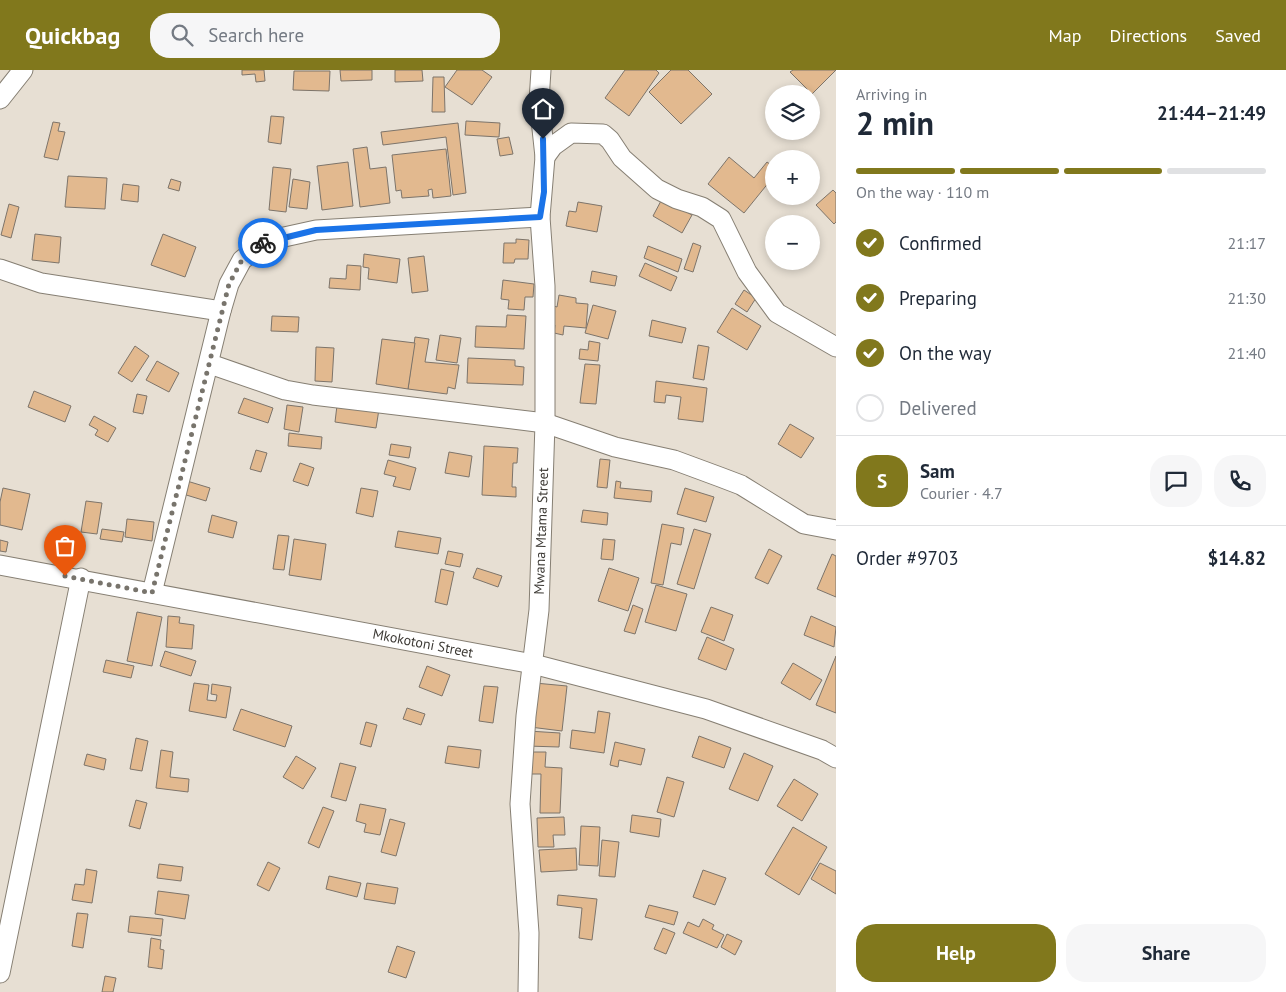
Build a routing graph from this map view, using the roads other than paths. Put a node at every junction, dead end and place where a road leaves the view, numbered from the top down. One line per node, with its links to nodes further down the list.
1 (23, 70): 3 (street)
2 (538, 71): 4 (street, Mwana Mtama Street)
3 (0, 99)
4 (545, 157): 5 (street, Mwana Mtama Street); 8 (street)
5 (540, 217): 7 (street); 10 (street, Mwana Mtama Street)
6 (0, 269): 7 (street)
7 (221, 311): 9 (street)
8 (836, 347)
9 (210, 364): 10 (street); 14 (street)
10 (545, 423): 11 (street); 15 (street, Mwana Mtama Street)
11 (836, 530)
12 (0, 565): 13 (street, Mkokotoni Street)
13 (81, 578): 14 (street, Mkokotoni Street); 17 (street)
14 (152, 593): 15 (street, Mkokotoni Street)
15 (533, 664): 16 (street, Mkokotoni Street); 18 (street, Mwana Mtama Street)
16 (836, 758)
17 (0, 973)
18 (528, 992)

